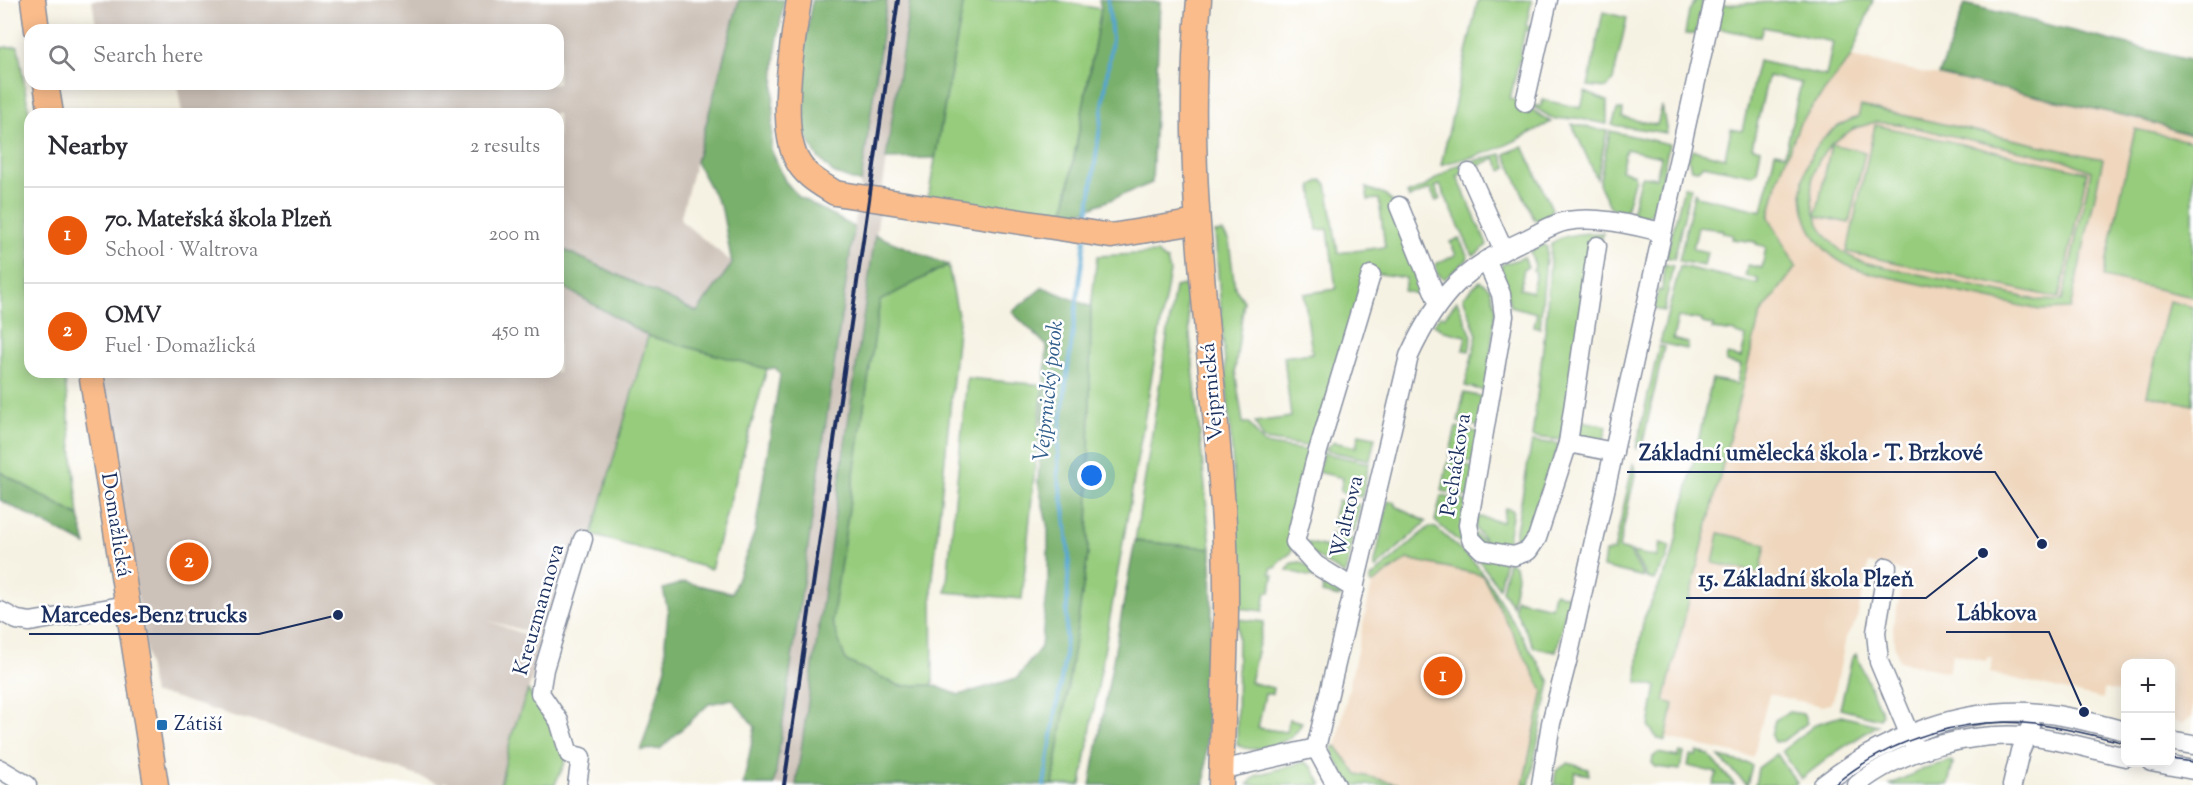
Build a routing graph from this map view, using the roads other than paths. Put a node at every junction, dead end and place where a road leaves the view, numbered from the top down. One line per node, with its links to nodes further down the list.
1 (33, 0): 6 (main road)
2 (799, 0): 12 (main road)
3 (1199, 0): 12 (main road, Vejprnická)
4 (1548, 0): 8 (street)
5 (1715, 1): 13 (street)
6 (36, 24)
7 (47, 90): 9 (main road)
8 (1525, 102)
9 (50, 108)
10 (1468, 173): 15 (street)
11 (1399, 206): 18 (street)
12 (1197, 222): 39 (main road, Vejprnická)
13 (1662, 232): 15 (street, Waltrova); 21 (street)
14 (1597, 246): 20 (street, Pecháčkova)
15 (1503, 249): 16 (street, Waltrova)
16 (1486, 260): 18 (street, Waltrova); 20 (street, Pecháčkova)
17 (1371, 275): 24 (street)
18 (1438, 302): 24 (street, Waltrova)
19 (92, 378): 25 (main road, Domažlická)
20 (1568, 443): 21 (street)
21 (1614, 452): 44 (street)
22 (583, 539): 42 (street, Kreuzmannova)
23 (1887, 567): 29 (street)
24 (1355, 589): 33 (street, Waltrova)
25 (128, 605): 26 (street); 41 (main road, Domažlická)
26 (0, 611)
27 (2034, 713): 28 (street); 29 (street); 30 (street)
28 (2121, 729)
29 (1910, 734): 34 (street); 45 (street)
30 (2028, 736): 34 (street); 35 (street); 47 (street)
31 (2175, 742): 32 (street)
32 (2193, 745)
33 (1316, 748): 39 (street); 43 (street)
34 (1918, 753): 46 (street)
35 (2121, 756)
36 (2175, 767): 38 (street)
37 (0, 769): 40 (street)
38 (2193, 770)
39 (1221, 777)
40 (27, 785)
41 (156, 785)
42 (577, 785)
43 (1336, 785)
44 (1541, 785)
45 (1823, 785)
46 (1857, 785)
47 (2012, 785)

